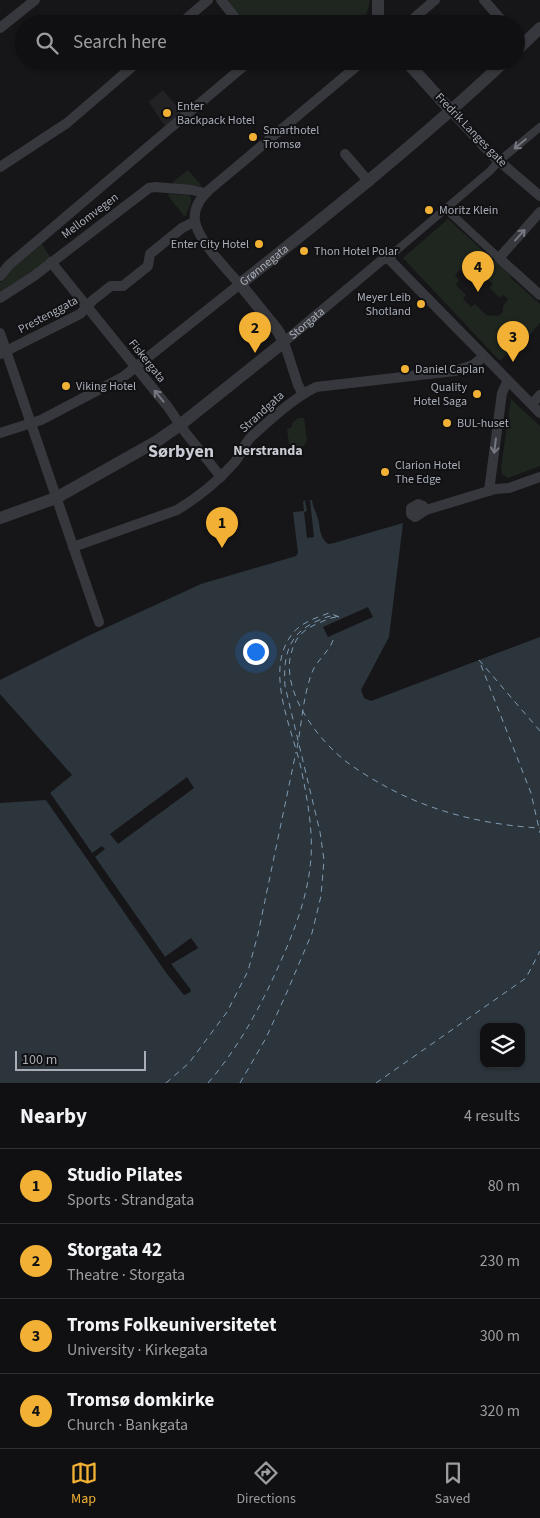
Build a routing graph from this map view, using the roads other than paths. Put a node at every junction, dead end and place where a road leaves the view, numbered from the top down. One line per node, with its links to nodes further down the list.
1 (34, 0): 7 (street)
2 (208, 0): 8 (street)
3 (221, 0): 9 (street)
4 (378, 0): 10 (street)
5 (435, 0): 11 (street)
6 (484, 0): 12 (street)
7 (16, 15)
8 (190, 15)
9 (233, 15)
10 (378, 15)
11 (418, 15)
12 (497, 15)
13 (15, 16): 14 (street)
14 (0, 28)
15 (540, 28): 16 (street)
16 (525, 39)
17 (129, 70): 26 (street)
18 (239, 70): 36 (street)
19 (352, 70): 28 (street)
20 (414, 70): 22 (street, Fredrik Langes gate)
21 (496, 70): 22 (street, Grønnegata)
22 (452, 112): 25 (street, Fredrik Langes gate); 27 (street, Grønnegata)
23 (540, 127): 25 (street, Storgata, one-way to 25)
24 (346, 154): 27 (street)
25 (500, 161): 29 (street, Fredrik Langes gate); 30 (street, Storgata)
26 (0, 167)
27 (369, 182): 37 (street, Grønnegata)
28 (205, 194): 32 (street); 35 (street, Mellomvegen)
29 (540, 196)
30 (446, 209): 33 (street); 34 (street, Storgata)
31 (540, 212): 33 (street, one-way to 31)
32 (194, 222): 37 (street); 40 (street, Prestenggata)
33 (499, 258): 38 (street)
34 (390, 259): 42 (street, Storgata); 44 (street)
35 (51, 262): 39 (street, Mellomvegen); 40 (street, Fiskergata)
36 (0, 276)
37 (240, 284): 42 (street); 45 (street, Grønnegata)
38 (540, 295)
39 (0, 298)
40 (88, 308): 43 (street, Prestenggata); 45 (street, Fiskergata)
41 (0, 333): 43 (street)
42 (284, 342): 47 (street); 52 (street, Storgata)
43 (3, 353): 51 (street)
44 (483, 357): 46 (street); 47 (street, Strandgata)
45 (136, 367): 51 (street, Grønnegata); 52 (street, Fiskergata, one-way to 45)
46 (507, 382): 49 (street); 56 (street, one-way to 56)
47 (303, 394): 54 (street, Strandgata)
48 (540, 396): 49 (street)
49 (532, 404): 50 (street)
50 (540, 414)
51 (31, 423): 53 (street, Grønnegata); 57 (street)
52 (180, 425): 54 (street, Fiskergata); 57 (street, Storgata)
53 (0, 433)
54 (221, 477): 60 (street, Strandgata)
55 (540, 478): 56 (street)
56 (489, 491): 58 (street)
57 (56, 498): 59 (street, Storgata); 60 (street)
58 (426, 510)
59 (0, 518)
60 (73, 547): 61 (street)
61 (99, 622)

